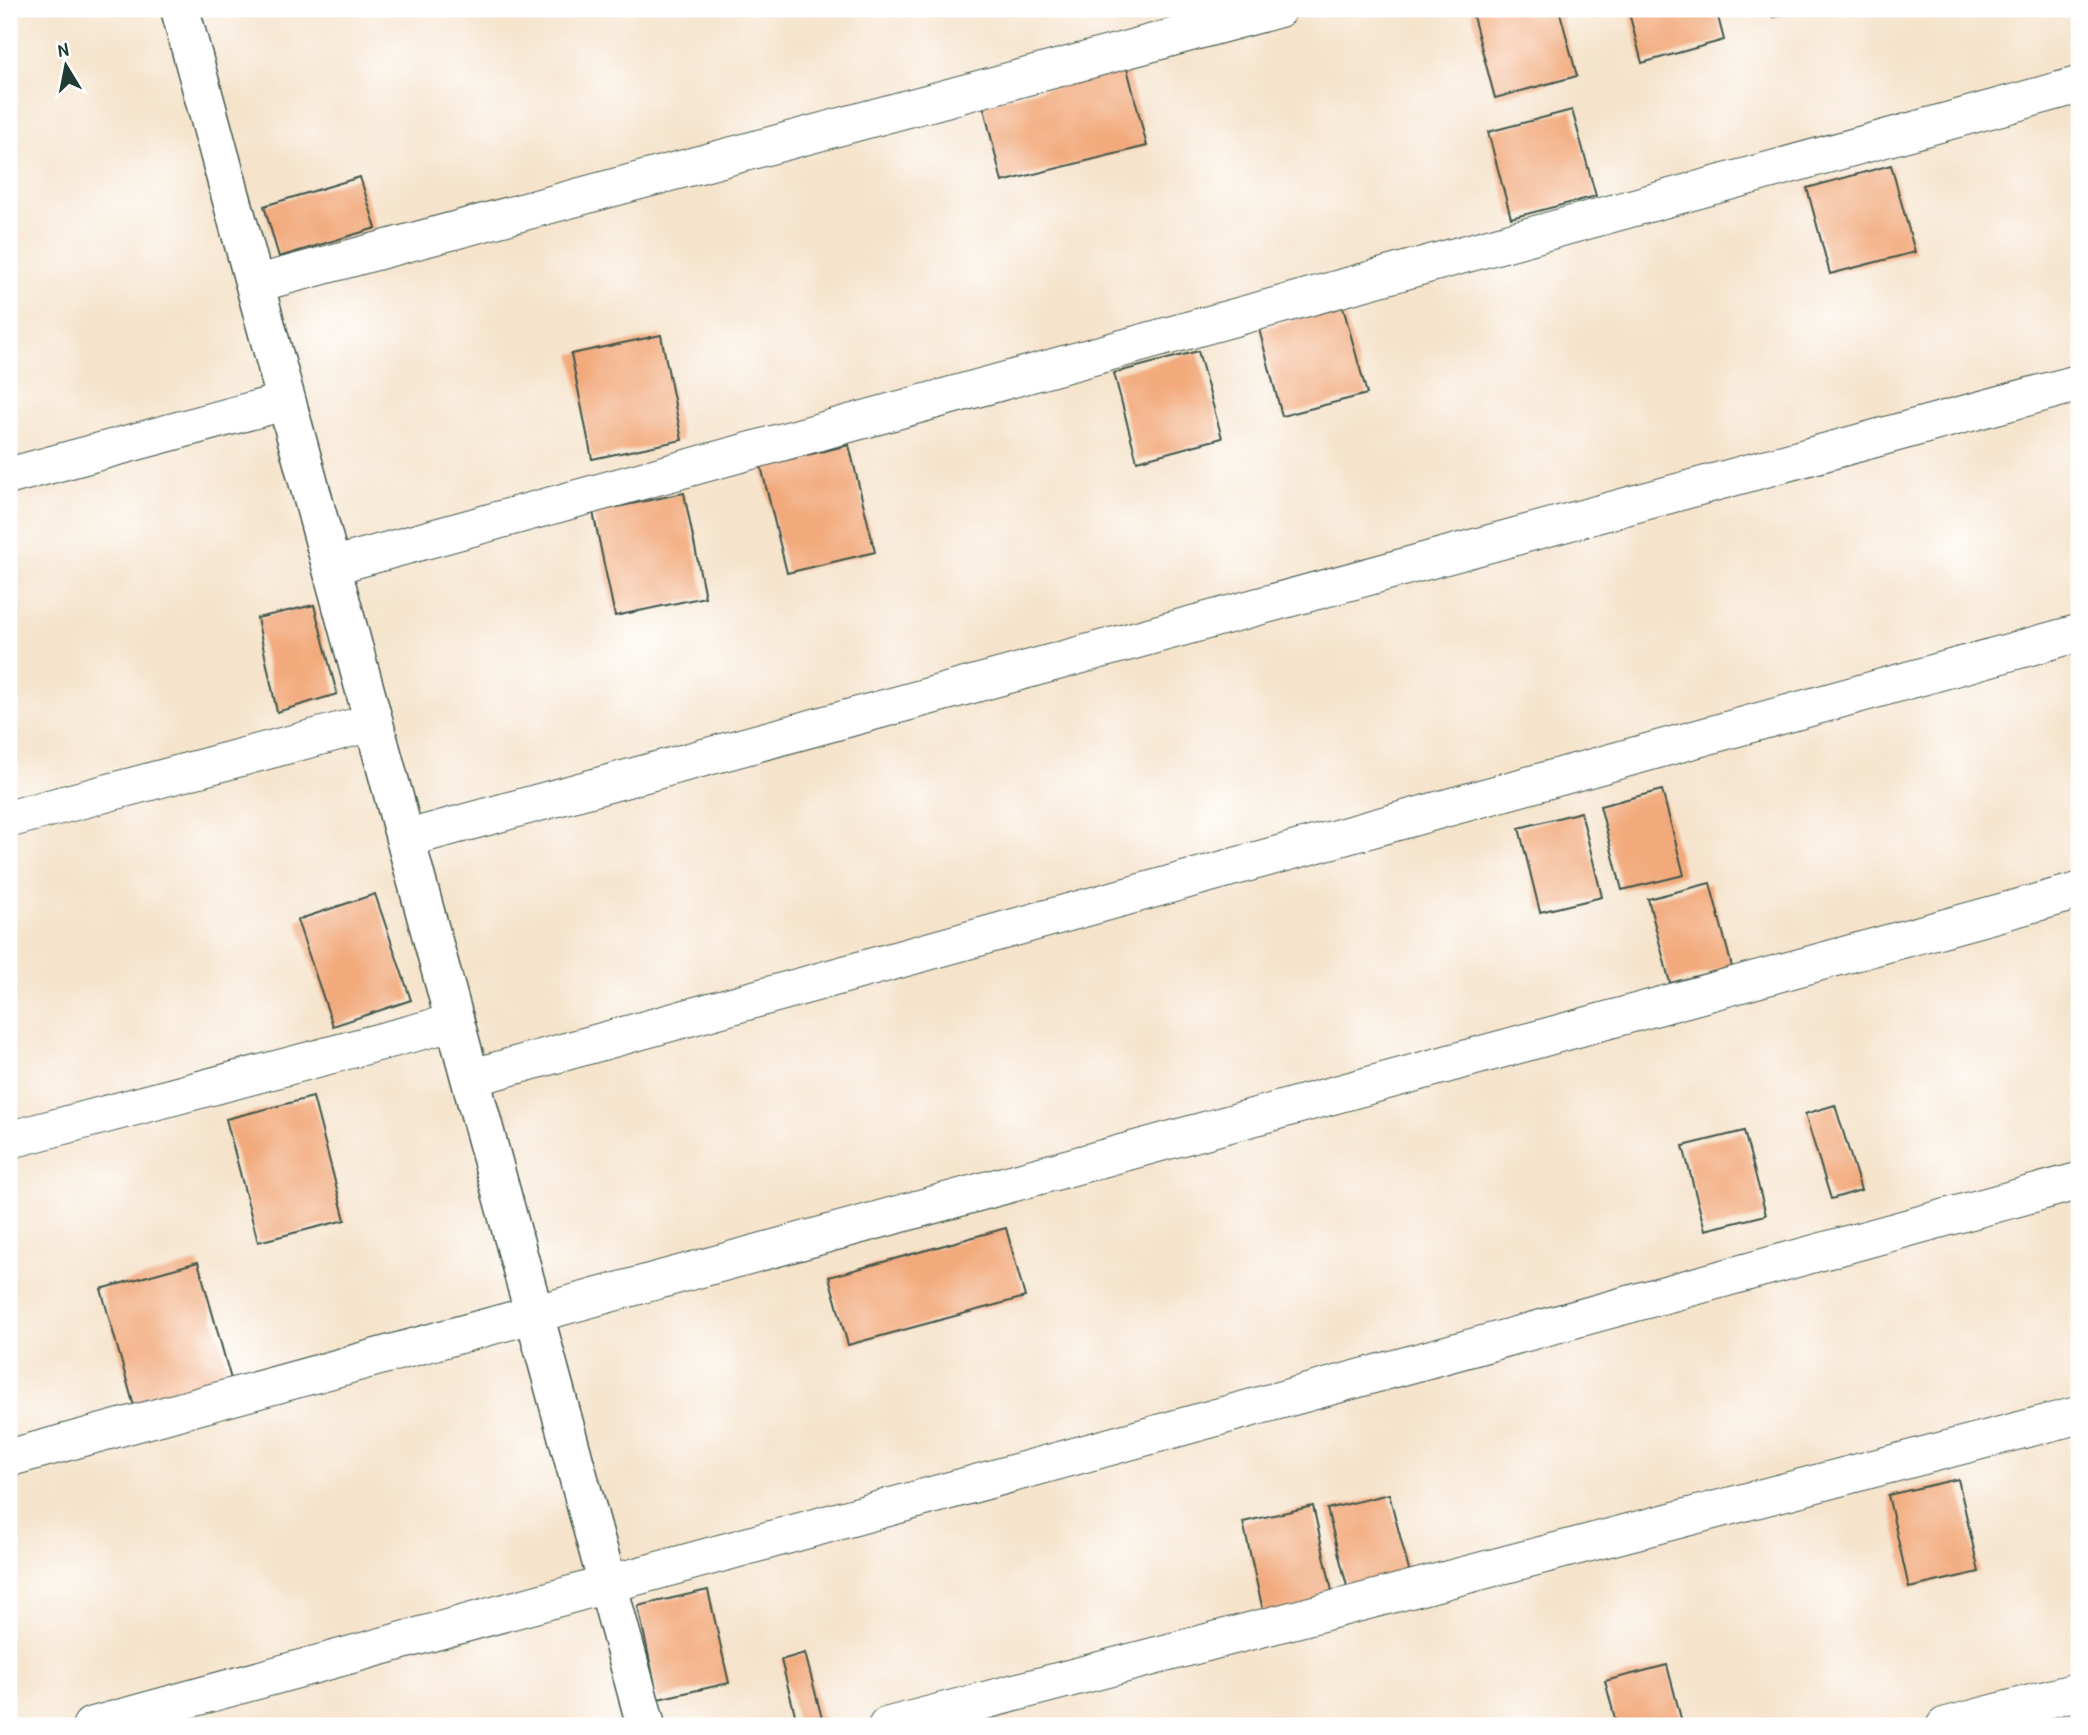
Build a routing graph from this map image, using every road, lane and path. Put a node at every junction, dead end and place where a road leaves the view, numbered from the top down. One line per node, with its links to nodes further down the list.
1 (180, 9): 4 (street)
2 (1278, 9): 4 (street)
3 (2079, 85): 8 (street)
4 (255, 284): 6 (street)
5 (2079, 383): 12 (street)
6 (287, 401): 7 (street); 8 (street)
7 (9, 476)
8 (332, 566): 10 (street)
9 (2079, 634): 15 (street)
10 (374, 722): 11 (street); 12 (street)
11 (9, 819)
12 (405, 839): 14 (street)
13 (2079, 891): 18 (street)
14 (455, 1022): 15 (street); 16 (street)
15 (470, 1078): 18 (street)
16 (9, 1140)
17 (2079, 1181): 21 (street)
18 (535, 1314): 20 (street); 21 (street)
19 (2079, 1415): 25 (street)
20 (9, 1458)
21 (608, 1584): 23 (street); 24 (street)
22 (2079, 1691): 26 (street)
23 (91, 1726)
24 (646, 1726)
25 (887, 1726)
26 (1945, 1726)

